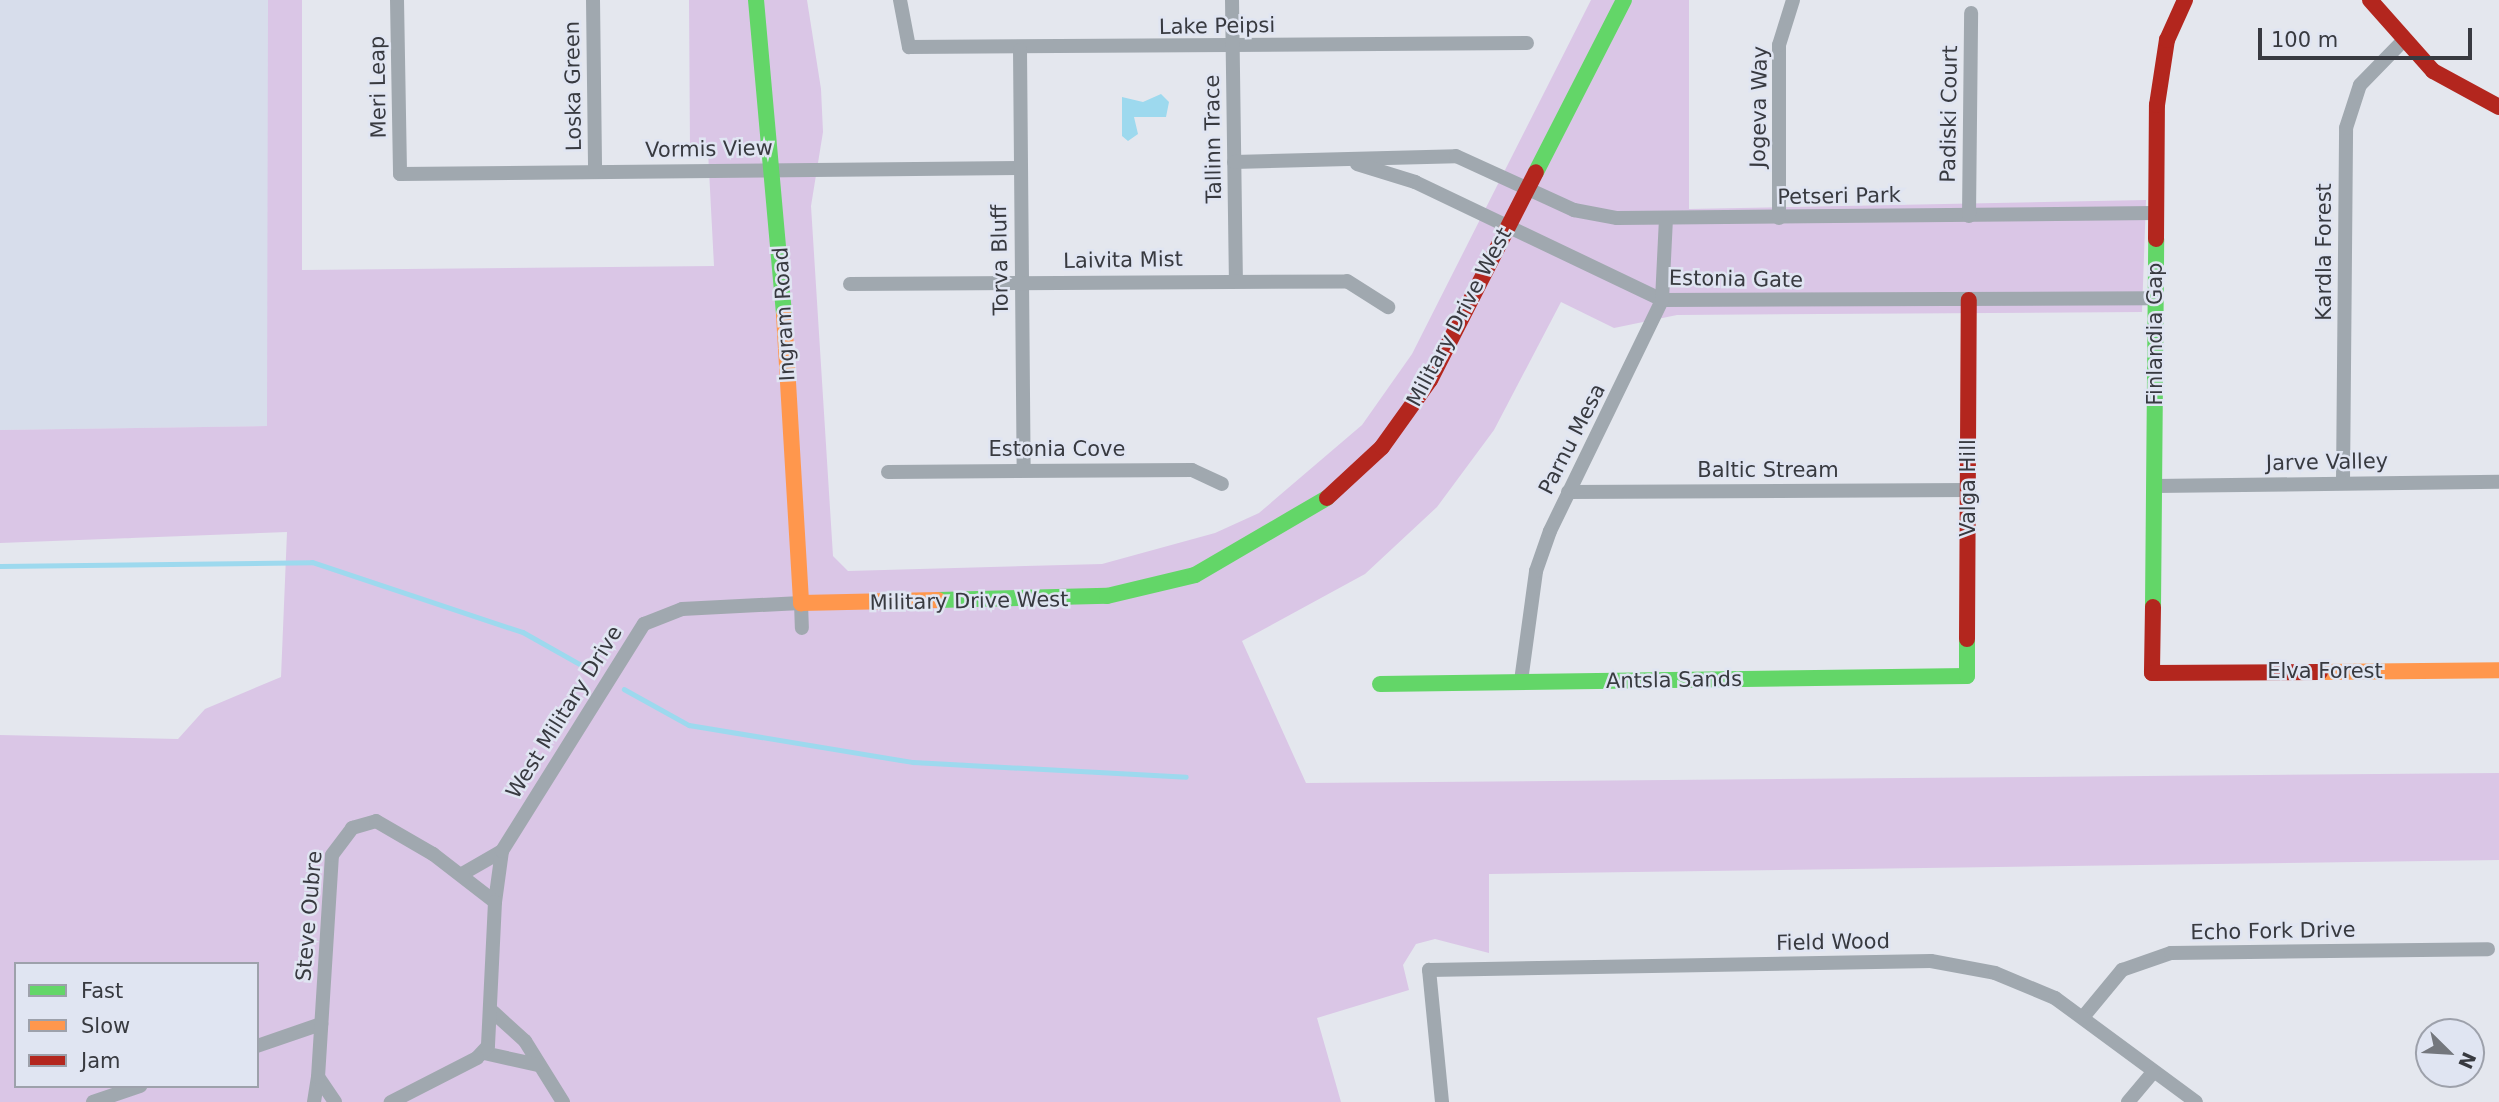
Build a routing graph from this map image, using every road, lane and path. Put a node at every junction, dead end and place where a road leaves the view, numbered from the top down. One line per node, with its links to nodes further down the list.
1 (397, 0): 21 (street, Meri Leap)
2 (593, 0): 20 (street, Loska Green)
3 (756, 0): 19 (street, Ingram Road)
4 (900, 0): 14 (street, Lake Peipsi)
5 (1232, 0): 13 (street, Tallinn Trace)
6 (1624, 0): 22 (street, Military Drive West)
7 (1793, 0): 25 (street, Jogeva Way)
8 (2185, 0): 23 (street, Finlandia Gap)
9 (2370, 0): 11 (street)
10 (1971, 13): 24 (street, Padiski Court)
11 (2403, 41): 15 (street); 37 (street, Kardla Forest)
12 (1527, 43): 13 (street, Lake Peipsi)
13 (1233, 47): 14 (street, Lake Peipsi); 17 (street, Tallinn Trace)
14 (1020, 50): 18 (street, Torva Bluff)
15 (2499, 107)
16 (1347, 161): 17 (street, Estonia Gate); 22 (street, Estonia Gate); 27 (street, Estonia Gate)
17 (1234, 162): 28 (street, Tallinn Trace)
18 (1019, 168): 19 (street, Vormis View); 29 (street, Torva Bluff)
19 (776, 169): 20 (street, Vormis View); 43 (street, Ingram Road)
20 (595, 172): 21 (street, Vormis View)
21 (400, 174)
22 (1529, 187): 26 (street, Petseri Park); 27 (street, Military Drive West)
23 (2155, 213): 24 (street, Petseri Park); 31 (street, Finlandia Gap)
24 (1969, 215): 25 (street, Petseri Park)
25 (1779, 218): 26 (street, Petseri Park)
26 (1666, 219): 32 (street, Parnu Mesa)
27 (1507, 229): 32 (street, Estonia Gate); 43 (street, Military Drive West)
28 (1236, 278): 29 (street, Laivita Mist); 34 (street, Laivita Mist)
29 (1022, 284): 30 (street, Laivita Mist); 35 (street, Torva Bluff)
30 (850, 285)
31 (2155, 298): 33 (street, Estonia Gate); 40 (street, Finlandia Gap)
32 (1662, 300): 33 (street, Estonia Gate); 42 (street, Parnu Mesa)
33 (1969, 300): 41 (street, Valga Hill)
34 (1388, 307)
35 (1024, 469): 36 (street, Estonia Cove); 39 (street, Estonia Cove)
36 (888, 472)
37 (2343, 482): 38 (street, Jarve Valley); 40 (street, Jarve Valley)
38 (2499, 482)
39 (1222, 484)
40 (2155, 486): 46 (street, Finlandia Gap)
41 (1968, 490): 42 (street, Baltic Stream); 47 (street, Valga Hill)
42 (1569, 492): 48 (street, Parnu Mesa)
43 (801, 603): 44 (street, Ingram Road); 50 (street, West Military Drive)
44 (802, 628)
45 (2499, 670): 46 (street, Elva Forest)
46 (2151, 673)
47 (1967, 676): 48 (street, Antsla Sands)
48 (1521, 681): 49 (street, Antsla Sands)
49 (1380, 684)
50 (502, 852): 51 (street, West Military Drive); 52 (street, West Military Drive)
51 (462, 874): 52 (street, Steve Oubre); 56 (street, Steve Oubre)
52 (495, 902): 54 (street)
53 (2488, 949): 55 (street, Echo Fork Drive)
54 (493, 1012): 58 (street); 59 (street)
55 (2084, 1016): 60 (street, Field Wood); 68 (street, Field Wood)
56 (321, 1024): 57 (street); 61 (street, Steve Oubre)
57 (259, 1045)
58 (484, 1053): 59 (street); 66 (street)
59 (538, 1065): 67 (street)
60 (2152, 1073): 69 (street); 70 (street, Field Wood)
61 (318, 1077): 64 (street, Steve Oubre); 65 (street)
62 (134, 1088): 63 (street)
63 (96, 1102)
64 (314, 1102)
65 (335, 1102)
66 (390, 1102)
67 (563, 1102)
68 (1442, 1102)
69 (2128, 1102)
70 (2196, 1102)

